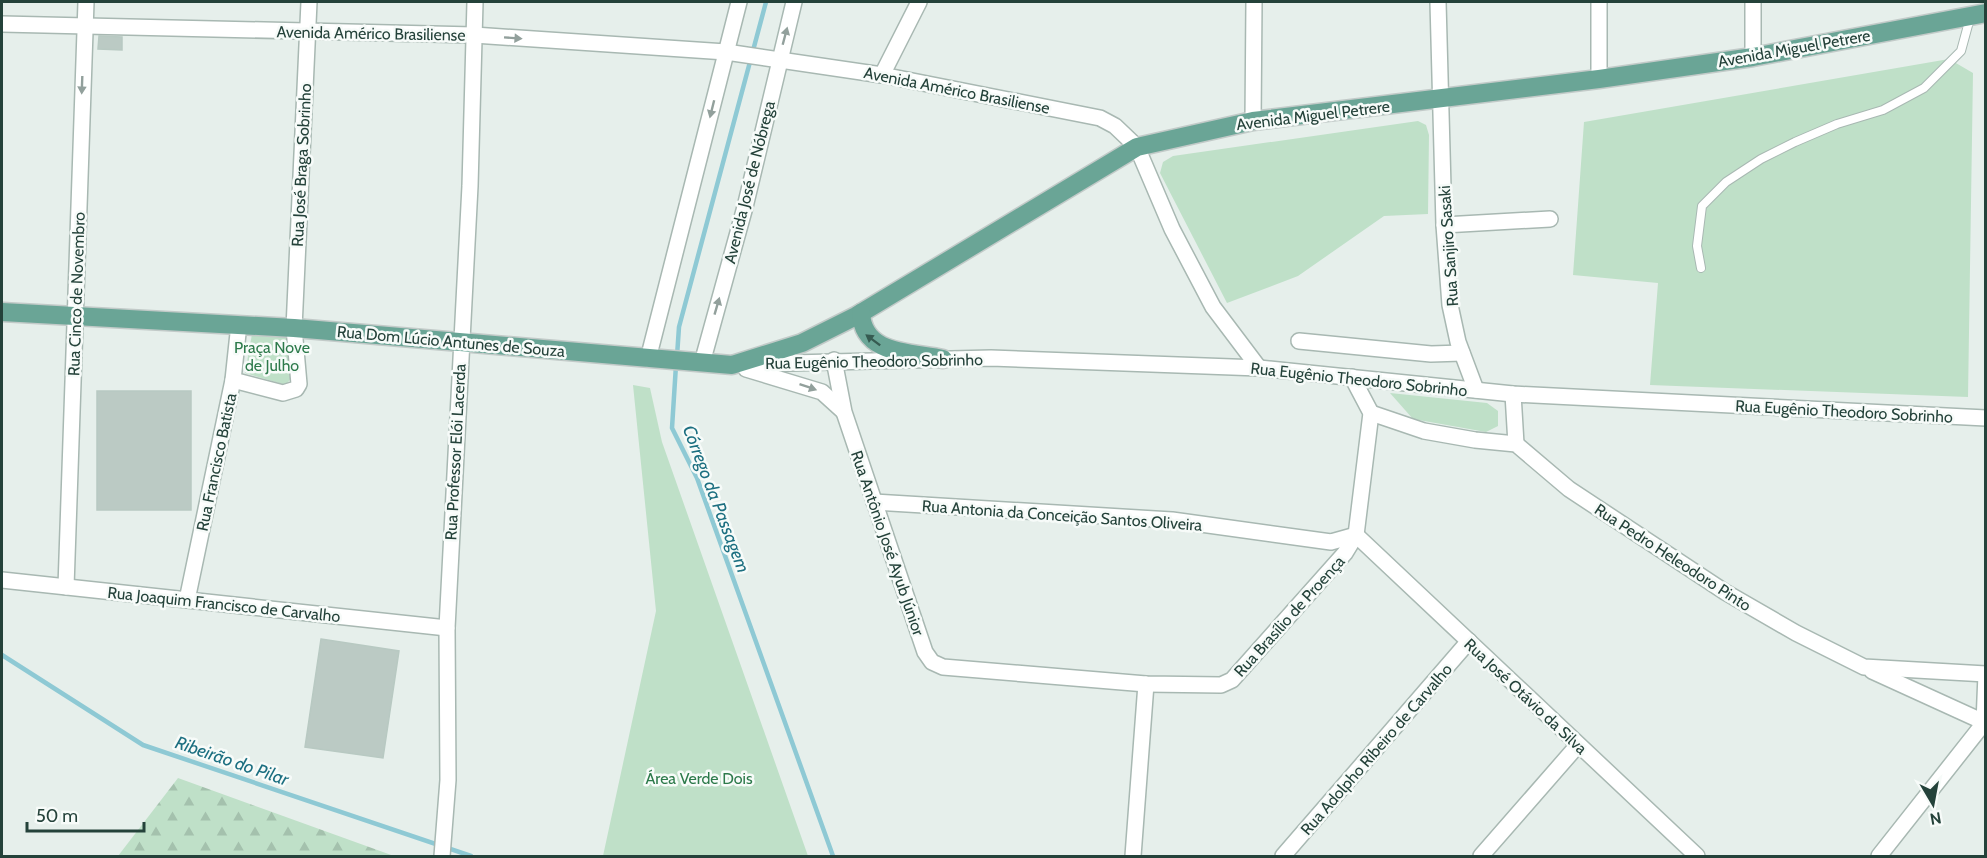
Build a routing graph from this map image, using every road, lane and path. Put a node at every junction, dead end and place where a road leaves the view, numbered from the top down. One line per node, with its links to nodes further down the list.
1 (86, 2): 13 (street, Rua Cinco de Novembro)
2 (309, 2): 14 (street, Rua José Braga Sobrinho)
3 (475, 2): 15 (street, Rua Professor Elói Lacerda)
4 (739, 2): 16 (street)
5 (794, 2): 18 (street, Avenida José de Nóbrega, one-way to 5)
6 (919, 2): 19 (street)
7 (1254, 2): 22 (street)
8 (1438, 2): 21 (street, Rua Sanjiro Sasaki)
9 (1599, 2): 20 (street)
10 (1753, 2): 17 (street)
11 (1978, 15): 17 (main road, Avenida Miguel Petrere); 26 (lane)
12 (2, 24): 13 (street, Avenida Américo Brasiliense)
13 (84, 27): 14 (street, Avenida Américo Brasiliense); 29 (street, Rua Cinco de Novembro, one-way to 29)
14 (307, 32): 15 (street, Avenida Américo Brasiliense); 31 (street, Rua José Braga Sobrinho)
15 (474, 35): 16 (street, Avenida Américo Brasiliense, one-way to 16); 32 (street, Rua Professor Elói Lacerda)
16 (733, 53): 18 (street, Avenida Américo Brasiliense); 35 (street, one-way to 35)
17 (1753, 57): 20 (main road, Avenida Miguel Petrere)
18 (773, 58): 19 (street, Avenida Américo Brasiliense); 38 (street, Avenida José de Nóbrega, one-way to 18)
19 (882, 75): 23 (street, Avenida Américo Brasiliense)
20 (1599, 79): 21 (main road, Avenida Miguel Petrere)
21 (1442, 99): 22 (main road, Avenida Miguel Petrere); 25 (street, Rua Sanjiro Sasaki)
22 (1253, 121): 23 (main road, Avenida Miguel Petrere)
23 (1137, 147): 28 (main road, Avenida Miguel Petrere); 40 (street)
24 (1550, 219): 25 (street)
25 (1444, 225): 34 (street, Rua Sanjiro Sasaki)
26 (1701, 268)
27 (2, 312): 29 (main road, Rua Dom Lúcio Antunes de Souza)
28 (861, 313): 36 (main road, one-way to 28); 39 (main road, Avenida Miguel Petrere)
29 (75, 316): 30 (main road, Rua Dom Lúcio Antunes de Souza); 52 (street, Rua Cinco de Novembro)
30 (239, 324): 31 (main road, Rua Dom Lúcio Antunes de Souza); 42 (street, Rua Francisco Batista)
31 (294, 328): 32 (main road, Rua Dom Lúcio Antunes de Souza); 42 (street)
32 (461, 340): 35 (main road, Rua Dom Lúcio Antunes de Souza); 54 (street, Rua Professor Elói Lacerda)
33 (1299, 341): 34 (street)
34 (1462, 353): 43 (street, Rua Sanjiro Sasaki)
35 (655, 359): 38 (main road, Rua Dom Lúcio Antunes de Souza)
36 (943, 359): 37 (street, Rua Eugênio Theodoro Sobrinho); 40 (street, Rua Eugênio Theodoro Sobrinho)
37 (834, 360): 39 (street, Rua Eugênio Theodoro Sobrinho); 45 (street, Rua Antônio José Ayub Júnior)
38 (697, 362): 39 (main road, Avenida Miguel Petrere)
39 (732, 365): 45 (street, Rua Antônio José Ayub Júnior, one-way to 45)
40 (1258, 368): 41 (street, Rua Eugênio Theodoro Sobrinho)
41 (1352, 377): 43 (street, Rua Eugênio Theodoro Sobrinho); 46 (street)
42 (233, 380): 53 (street, Rua Francisco Batista)
43 (1476, 390): 44 (street, Rua Eugênio Theodoro Sobrinho)
44 (1513, 394): 47 (street, Rua Eugênio Theodoro Sobrinho); 48 (street)
45 (844, 412): 49 (street, Rua Antônio José Ayub Júnior)
46 (1371, 413): 48 (street); 50 (street, Rua Brasílio de Proença)
47 (1986, 418)
48 (1516, 444): 57 (street, Rua Pedro Heleodoro Pinto)
49 (874, 502): 50 (street, Rua Antonia da Conceição Santos Oliveira); 56 (street, Rua Antônio José Ayub Júnior)
50 (1356, 535): 55 (street, Rua José Otávio da Silva); 59 (street, Rua Brasílio de Proença)
51 (2, 580): 52 (street, Rua Joaquim Francisco de Carvalho)
52 (66, 587): 53 (street, Rua Joaquim Francisco de Carvalho)
53 (187, 600): 54 (street, Rua Joaquim Francisco de Carvalho)
54 (447, 628): 63 (street, Rua Professor Elói Lacerda)
55 (1469, 641): 61 (street, Rua José Otávio da Silva); 65 (street, Rua Adolpho Ribeiro de Carvalho)
56 (943, 667): 59 (street, Rua Brasílio de Proença)
57 (1864, 667): 58 (street, Rua Pedro Heleodoro Pinto); 60 (street)
58 (1986, 674): 60 (street)
59 (1146, 684): 64 (street)
60 (1985, 723): 67 (street)
61 (1578, 745): 62 (street, Rua José Otávio da Silva); 66 (street)
62 (1687, 853)
63 (442, 856)
64 (1133, 856)
65 (1283, 856)
66 (1481, 856)
67 (1879, 856)

